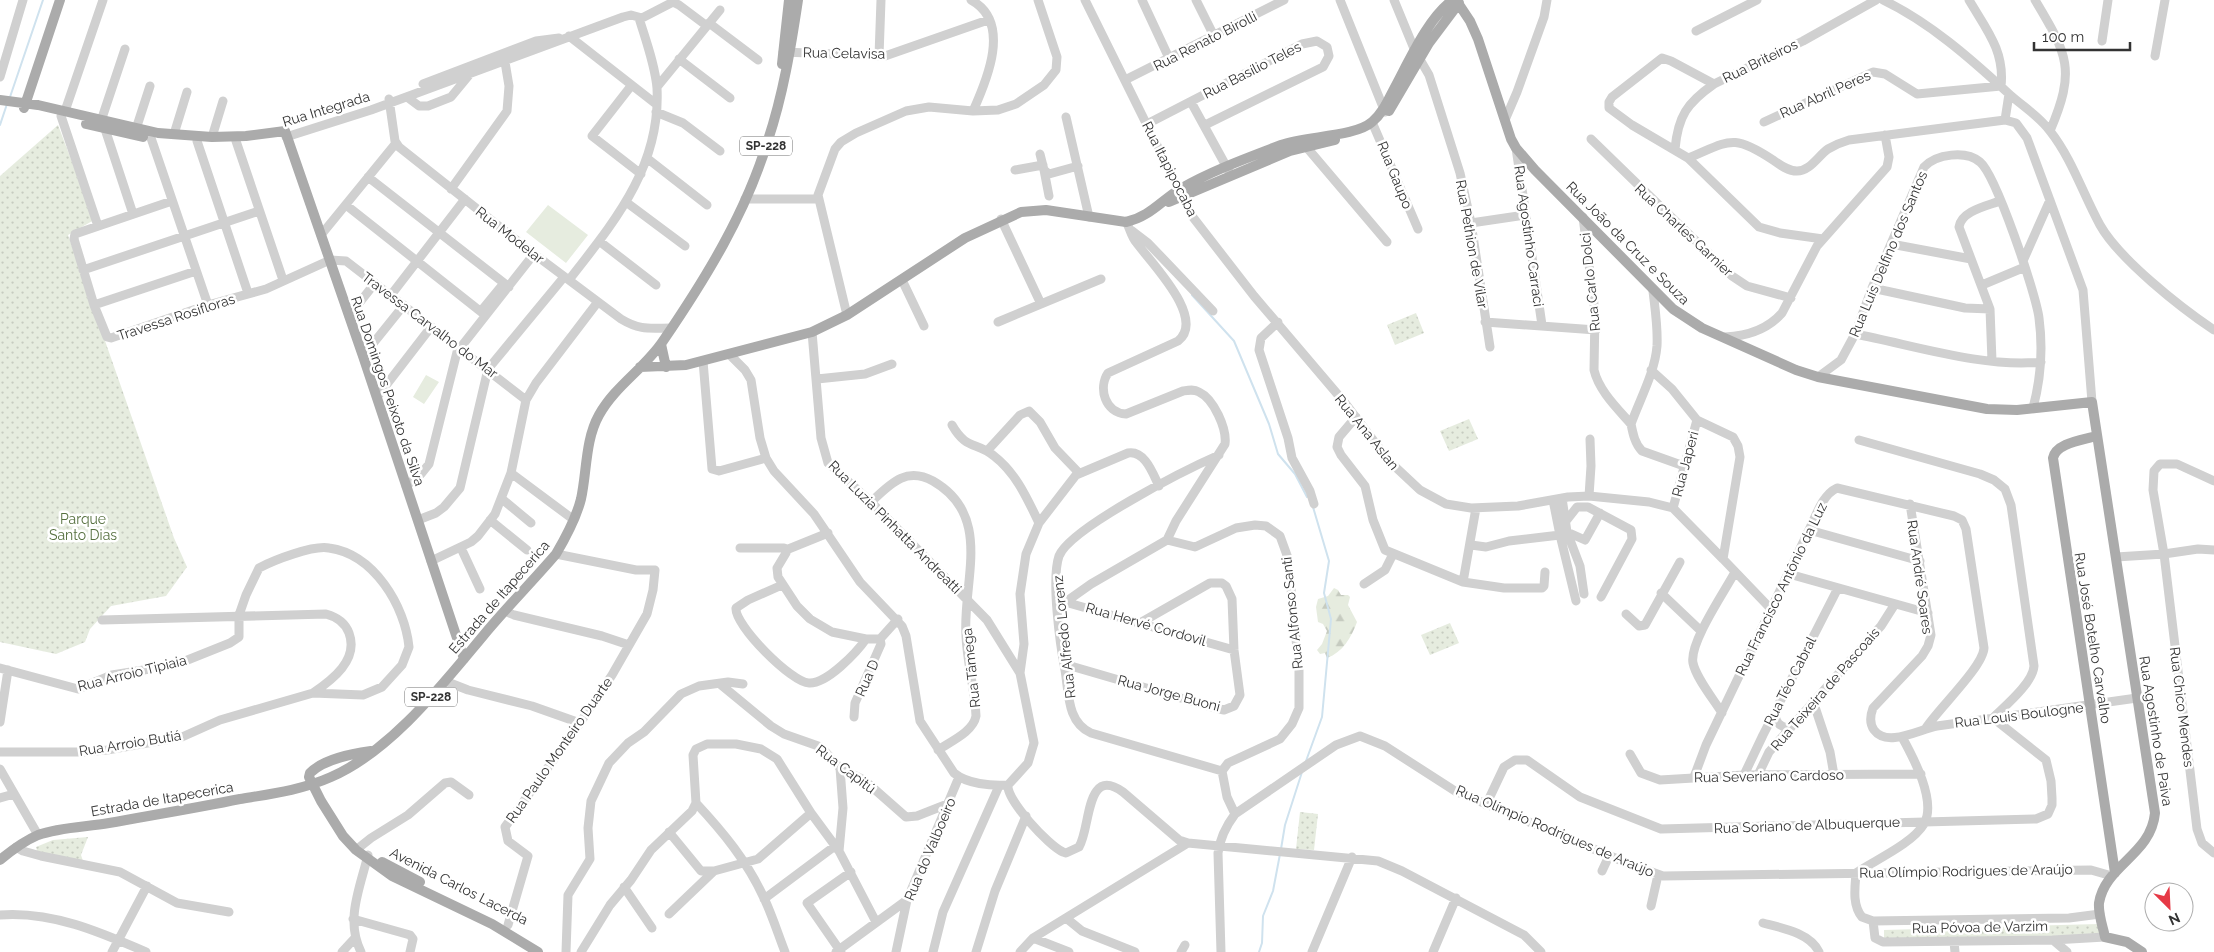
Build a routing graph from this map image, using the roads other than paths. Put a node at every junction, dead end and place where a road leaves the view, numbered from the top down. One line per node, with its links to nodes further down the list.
1 (23, 0): 43 (street)
2 (53, 0): 58 (main road)
3 (60, 0): 58 (main road)
4 (103, 0): 62 (street)
5 (789, 0): 34 (main road, Estrada de Itapecerica / SP-228)
6 (798, 0): 34 (main road, Estrada de Itapecerica / SP-228)
7 (881, 0): 36 (street)
8 (971, 0): 27 (street)
9 (1038, 0): 60 (street)
10 (1085, 0): 44 (street, Rua Itapipocaba)
11 (1142, 0): 38 (street)
12 (1196, 0): 30 (street)
13 (1284, 0): 30 (street, Rua Renato Birolli)
14 (1340, 0): 61 (street)
15 (1394, 0): 35 (street, Rua Pethion de Vilar)
16 (1546, 0): 64 (street)
17 (1757, 0): 29 (street)
18 (1876, 0): 45 (street, Rua Briteiros)
19 (1883, 0): 48 (street)
20 (1969, 0): 48 (street)
21 (2035, 0): 72 (street)
22 (2108, 0): 32 (street)
23 (2165, 0): 37 (street)
24 (1458, 1): 35 (main road); 64 (main road, Rua João da Cruz e Souza)
25 (720, 10): 28 (street)
26 (639, 18): 28 (street, Rua Integrada); 31 (street, Rua Integrada); 49 (street)
27 (988, 20): 36 (street, Rua Celavisa); 60 (street)
28 (708, 24): 39 (street); 40 (street)
29 (1696, 31)
30 (1214, 36): 38 (street, Rua Renato Birolli)
31 (565, 37): 41 (street, Rua Integrada); 47 (street); 55 (street, Rua Integrada)
32 (2102, 41)
33 (125, 49): 68 (street)
34 (786, 52): 36 (street, Rua Celavisa); 99 (main road, Estrada de Itapecerica / SP-228)
35 (1417, 55): 61 (main road); 113 (street, Rua Pethion de Vilar)
36 (879, 56)
37 (2154, 56)
38 (1169, 58): 44 (street, Rua Renato Birolli)
39 (679, 59): 49 (street); 53 (street)
40 (758, 60)
41 (505, 62): 42 (street, Rua Integrada); 95 (street)
42 (470, 74): 52 (street, Rua Integrada); 52 (street)
43 (0, 77)
44 (1125, 80): 67 (street, Rua Itapipocaba)
45 (1714, 84): 84 (street, Rua Briteiros); 84 (street)
46 (150, 86): 71 (street)
47 (631, 86): 59 (street); 93 (street)
48 (2001, 86): 51 (street); 66 (street, Rua Abril Peres)
49 (657, 87): 59 (street)
50 (187, 92): 73 (street)
51 (2008, 94): 65 (street); 72 (street)
52 (406, 97): 55 (street, Rua Integrada)
53 (730, 98)
54 (0, 100): 58 (main road, Rua Integrada)
55 (389, 100): 74 (street, Rua Integrada); 82 (street)
56 (223, 101): 77 (street)
57 (1191, 102): 67 (street, Rua Basílio Teles); 70 (street); 70 (street, Rua Basílio Teles)
58 (15, 105): 62 (main road, Rua Integrada)
59 (656, 108): 85 (street); 88 (street)
60 (973, 111): 100 (street)
61 (1385, 111): 69 (main road)
62 (63, 114): 68 (main road, Rua Integrada); 115 (street)
63 (1066, 118): 89 (street)
64 (1505, 120): 83 (main road, Rua João da Cruz e Souza)
65 (2005, 120): 76 (street); 101 (street)
66 (1764, 122)
67 (1147, 124): 96 (street, Rua Itapipocaba)
68 (103, 125): 71 (main road, Rua Integrada); 75 (main road, Rua Integrada); 108 (street)
69 (1374, 125): 81 (main road); 117 (street, Rua Gaupo)
70 (1205, 126): 92 (street)
71 (136, 129): 75 (main road, Rua Integrada)
72 (2050, 131): 164 (street)
73 (174, 134): 75 (main road, Rua Integrada); 77 (main road, Rua Integrada)
74 (286, 134): 77 (main road, Rua Integrada); 80 (main road, Rua Integrada); 119 (main road, Rua Domingos Peixoto da Silva)
75 (151, 135): 79 (main road, Rua Integrada); 102 (street)
76 (1885, 135): 87 (street); 121 (street)
77 (212, 137)
78 (1591, 139): 145 (street, Rua Charles Garnier)
79 (197, 141): 80 (main road, Rua Integrada); 114 (street)
80 (236, 141): 107 (street)
81 (1303, 142): 92 (main road); 123 (street)
82 (396, 143): 94 (street); 95 (street, Rua Modelar)
83 (1516, 148): 109 (street, Rua Agostinho Carraci); 111 (main road, Rua João da Cruz e Souza)
84 (1675, 149): 87 (street)
85 (720, 151)
86 (1040, 154): 90 (street)
87 (1688, 158): 121 (street)
88 (648, 159): 93 (street); 106 (street)
89 (1078, 166): 90 (street); 110 (street)
90 (1043, 167): 91 (street); 97 (street)
91 (1014, 170)
92 (1229, 171): 96 (main road)
93 (641, 174): 104 (street)
94 (368, 177): 105 (street); 118 (street)
95 (451, 189): 98 (street, Rua Modelar)
96 (1182, 193): 116 (main road); 157 (street, Rua Itapipocaba)
97 (1049, 196)
98 (465, 199): 118 (street); 126 (street, Rua Modelar)
99 (745, 199): 100 (street); 162 (main road, Estrada de Itapecerica / SP-228)
100 (818, 199): 154 (street)
101 (2050, 200): 130 (street); 185 (street)
102 (172, 201): 108 (street, Travessa Rosifloras); 120 (street)
103 (2000, 201): 124 (street, Rua Luís Delfino dos Santos); 127 (street); 130 (street, Rua Luís Delfino dos Santos)
104 (626, 202): 122 (street); 125 (street)
105 (346, 205): 119 (street); 129 (street)
106 (707, 205)
107 (259, 211): 114 (street); 135 (street)
108 (133, 214): 115 (street, Travessa Rosifloras)
109 (1525, 215): 113 (street); 159 (street, Rua Agostinho Carraci)
110 (1089, 217): 112 (main road); 116 (main road)
111 (1583, 217): 142 (main road, Rua João da Cruz e Souza); 163 (street, Rua Carlo Dolci)
112 (1001, 219): 136 (main road); 147 (street)
113 (1471, 223): 158 (street, Rua Pethion de Vilar)
114 (225, 224): 120 (street); 143 (street)
115 (98, 226): 131 (street, Travessa Rosifloras)
116 (1128, 226): 152 (street); 195 (street)
117 (1418, 229)
118 (438, 233): 129 (street); 138 (street)
119 (321, 235): 128 (main road, Rua Domingos Peixoto da Silva)
120 (184, 237): 131 (street); 132 (street)
121 (1823, 239): 145 (street)
122 (599, 241): 133 (street); 139 (street)
123 (1387, 242)
124 (1891, 244): 127 (street); 141 (street, Rua Luís Delfino dos Santos)
125 (685, 246)
126 (534, 254): 133 (street, Rua Modelar); 138 (street)
127 (1972, 259): 140 (street)
128 (330, 260): 135 (street, Travessa Rosifloras); 137 (street, Travessa Carvalho do Mar); 155 (main road, Rua Domingos Peixoto da Silva)
129 (416, 261): 144 (street); 153 (street)
130 (2024, 264): 140 (street); 175 (street, Rua Luís Delfino dos Santos)
131 (83, 270): 148 (street, Travessa Rosifloras)
132 (196, 271): 148 (street); 149 (street)
133 (566, 278): 146 (street, Rua Modelar); 179 (street)
134 (1101, 279): 147 (street)
135 (283, 280): 143 (street, Travessa Rosifloras)
136 (902, 280): 154 (main road); 160 (street)
137 (375, 283): 144 (street, Travessa Carvalho do Mar); 155 (street)
138 (506, 285): 153 (street)
139 (656, 285)
140 (1982, 285): 151 (street)
141 (1872, 288): 151 (street); 166 (street, Rua Luís Delfino dos Santos)
142 (1653, 291): 167 (main road, Rua João da Cruz e Souza); 180 (street)
143 (248, 293): 149 (street, Travessa Rosifloras)
144 (391, 295): 150 (street, Travessa Carvalho do Mar)
145 (1791, 298): 167 (street)
146 (597, 303): 162 (street, Rua Modelar); 184 (street)
147 (1041, 304): 156 (street)
148 (94, 305): 149 (street, Travessa Rosifloras)
149 (208, 305)
150 (404, 305): 161 (street, Travessa Carvalho do Mar); 172 (street)
151 (1990, 309): 174 (street)
152 (1213, 311)
153 (483, 313): 170 (street)
154 (847, 315): 165 (main road)
155 (349, 316): 172 (main road, Rua Domingos Peixoto da Silva)
156 (998, 322)
157 (1278, 322): 187 (street, Rua Ana Aslan); 207 (street)
158 (1485, 322): 159 (street); 169 (street, Rua Pethion de Vilar)
159 (1542, 324): 163 (street)
160 (924, 326)
161 (431, 327): 170 (street, Travessa Carvalho do Mar); 183 (street)
162 (672, 328): 168 (main road, Estrada de Itapecerica / SP-228)
163 (1596, 330): 189 (street, Rua Carlo Dolci)
164 (2214, 330)
165 (812, 332): 171 (main road); 182 (street, Rua Luzia Pinhatta Andreatti)
166 (1855, 334): 174 (street); 181 (street, Rua Luís Delfino dos Santos)
167 (1725, 337): 181 (main road, Rua João da Cruz e Souza)
168 (661, 344): 177 (main road, Estrada de Itapecerica / SP-228); 178 (main road)
169 (1490, 347)
170 (460, 348): 179 (street, Travessa Carvalho do Mar); 201 (street)
171 (730, 355): 173 (main road); 196 (street)
172 (363, 356): 183 (main road, Rua Domingos Peixoto da Silva)
173 (703, 360): 178 (main road); 196 (street)
174 (1992, 361): 175 (street)
175 (2041, 362): 186 (street, Rua Luís Delfino dos Santos)
176 (892, 364): 182 (street)
177 (640, 367): 178 (main road); 214 (main road, Estrada de Itapecerica / SP-228)
178 (666, 367)
179 (488, 369): 184 (street, Travessa Carvalho do Mar); 212 (street)
180 (1651, 370): 188 (street); 189 (street)
181 (1818, 377): 186 (main road, Rua João da Cruz e Souza)
182 (817, 379): 206 (street, Rua Luzia Pinhatta Andreatti)
183 (377, 397): 201 (main road, Rua Domingos Peixoto da Silva)
184 (526, 400): 198 (street)
185 (2092, 402): 186 (main road, Rua João da Cruz e Souza); 191 (main road, Rua Agostinho de Paiva)
186 (2033, 408)
187 (1356, 417): 209 (street, Rua Ana Aslan); 229 (street)
188 (1697, 420): 197 (street, Rua Japeri); 232 (street)
189 (1631, 424): 197 (street, Rua Carlo Dolci)
190 (952, 425): 194 (street)
191 (2096, 436): 231 (main road, Rua Agostinho de Paiva); 278 (main road, Rua José Botelho Carvalho)
192 (1590, 439): 203 (street)
193 (1859, 440): 282 (street)
194 (987, 451): 199 (street); 217 (street)
195 (1219, 455): 202 (street, Rua Alfredo Lorenz); 221 (street)
196 (766, 458): 219 (street)
197 (1684, 466): 210 (street, Rua Japeri)
198 (510, 473): 205 (street); 214 (street)
199 (1079, 473): 202 (street); 217 (street)
200 (2214, 481): 230 (street, Rua Chico Mendes)
201 (406, 486): 212 (main road, Rua Domingos Peixoto da Silva)
202 (1159, 486): 248 (street, Rua Alfredo Lorenz)
203 (1589, 496): 204 (street, Rua Ana Aslan); 210 (street, Rua Ana Aslan)
204 (1561, 498): 209 (street, Rua Ana Aslan); 215 (street); 220 (street)
205 (502, 499): 213 (street); 216 (street)
206 (871, 502): 247 (street, Rua Luzia Pinhatta Andreatti); 247 (street, Rua Tâmega)
207 (1314, 504)
208 (1910, 504): 218 (street, Rua Francisco Antônio da Luz); 235 (street, Rua André Soares); 286 (street, Rua Francisco Antônio da Luz)
209 (1476, 508): 222 (street)
210 (1673, 508): 232 (street)
211 (1600, 513): 215 (street); 220 (street); 246 (street)
212 (418, 520): 233 (main road, Rua Domingos Peixoto da Silva)
213 (490, 520): 223 (street); 225 (street)
214 (574, 520): 228 (main road, Estrada de Itapecerica / SP-228)
215 (1566, 521): 220 (street)
216 (531, 522)
217 (1039, 523): 269 (street)
218 (1809, 530): 235 (street); 238 (street, Rua Francisco Antônio da Luz)
219 (828, 534): 226 (street); 257 (street)
220 (1564, 534): 222 (street); 245 (street); 249 (street)
221 (1167, 540): 248 (street); 294 (street, Rua Alfonso Santi)
222 (1471, 545): 239 (street)
223 (462, 548): 233 (street); 243 (street)
224 (740, 548): 226 (street)
225 (527, 550)
226 (786, 550): 241 (street)
227 (2214, 550): 230 (street)
228 (556, 554): 252 (main road, Estrada de Itapecerica / SP-228); 264 (street, Rua Paulo Monteiro Duarte)
229 (1393, 554): 239 (street); 240 (street)
230 (2156, 554): 231 (street); 320 (street, Rua Chico Mendes)
231 (2116, 557): 276 (main road, Rua Agostinho de Paiva)
232 (1723, 559): 237 (street)
233 (432, 561): 266 (main road, Rua Domingos Peixoto da Silva)
234 (1680, 562): 244 (street)
235 (1920, 562): 254 (street, Rua André Soares)
236 (1545, 572): 239 (street)
237 (1736, 572): 251 (street); 261 (street)
238 (1788, 574): 242 (street); 251 (street, Rua Francisco Antônio da Luz)
239 (1463, 582)
240 (1364, 584)
241 (782, 585): 262 (street); 262 (street)
242 (1838, 588): 250 (street); 280 (street, Rua Téo Cabral)
243 (480, 589)
244 (1661, 593): 255 (street); 261 (street)
245 (1584, 594)
246 (1601, 597)
247 (966, 598): 269 (street, Rua Luzia Pinhatta Andreatti); 289 (street, Rua Tâmega)
248 (1062, 600): 259 (street, Rua Hervé Cordovil); 267 (street, Rua Alfredo Lorenz)
249 (1576, 601)
250 (1895, 604): 254 (street); 277 (street, Rua Teixeira de Pascoais)
251 (1771, 609): 279 (street, Rua Francisco Antônio da Luz)
252 (505, 611): 264 (street); 266 (main road, Estrada de Itapecerica / SP-228)
253 (1162, 611): 259 (street, Rua Jorge Buoni); 260 (street); 265 (street, Rua Jorge Buoni)
254 (1928, 613): 287 (street, Rua André Soares)
255 (1626, 614)
256 (239, 615): 258 (street); 268 (street, Rua Arroio Tipiaia); 270 (street, Rua Arroio Butiá); 275 (street, Rua Arroio Butiá)
257 (898, 619): 263 (street); 289 (street)
258 (102, 620)
259 (1140, 622): 260 (street, Rua Hervé Cordovil)
260 (1163, 629): 265 (street, Rua Hervé Cordovil)
261 (1702, 631): 279 (street)
262 (866, 639): 263 (street)
263 (880, 639): 281 (street, Rua D)
264 (629, 645): 284 (street, Rua Paulo Monteiro Duarte)
265 (1234, 650): 267 (street, Rua Jorge Buoni)
266 (464, 659): 271 (main road, Estrada de Itapecerica / SP-228)
267 (1064, 664): 294 (street, Rua Alfredo Lorenz)
268 (4, 669): 283 (street)
269 (1020, 673): 302 (street)
270 (332, 679): 274 (street, Rua Arroio Butiá); 275 (street)
271 (445, 681): 284 (street); 288 (main road, Estrada de Itapecerica / SP-228)
272 (720, 684): 273 (street); 292 (street, Rua Capitú); 364 (street)
273 (743, 684)
274 (313, 693): 275 (street, Rua Arroio Butiá); 290 (street, Rua Arroio Butiá)
275 (339, 694)
276 (2137, 698): 278 (street, Rua Louis Boulogne); 331 (main road, Rua Agostinho de Paiva)
277 (1813, 701): 285 (street, Rua Teixeira de Pascoais); 298 (street)
278 (2090, 706): 282 (street, Rua Louis Boulogne); 331 (main road, Rua José Botelho Carvalho)
279 (1722, 713): 300 (street, Rua Francisco Antônio da Luz)
280 (1774, 714): 285 (street); 296 (street, Rua Téo Cabral)
281 (854, 717)
282 (1993, 718): 286 (street, Rua Louis Boulogne); 312 (street, Rua Soriano de Albuquerque)
283 (0, 722)
284 (580, 723): 348 (street, Rua Paulo Monteiro Duarte)
285 (1792, 726): 297 (street, Rua Teixeira de Pascoais)
286 (1926, 728): 287 (street, Rua Louis Boulogne)
287 (1902, 737): 295 (street)
288 (374, 750): 301 (main road, Estrada de Itapecerica / SP-228); 301 (main road)
289 (938, 750): 299 (street)
290 (0, 752)
291 (1630, 754): 300 (street, Rua Severiano Cardoso)
292 (840, 768): 306 (street, Rua Capitú); 319 (street)
293 (0, 770): 303 (street)
294 (1222, 771): 310 (street)
295 (1920, 774): 298 (street, Rua Severiano Cardoso); 312 (street)
296 (1744, 775): 297 (street, Rua Severiano Cardoso); 300 (street, Rua Severiano Cardoso)
297 (1758, 775): 298 (street, Rua Severiano Cardoso)
298 (1834, 775)
299 (959, 777): 302 (street); 306 (street, Rua do Valboeiro)
300 (1694, 777)
301 (312, 784): 314 (main road, Estrada de Itapecerica / SP-228); 318 (main road, Avenida Carlos Lacerda)
302 (1003, 786): 311 (street); 368 (street)
303 (14, 794): 305 (street); 314 (street)
304 (469, 795): 318 (street)
305 (0, 798)
306 (950, 802): 337 (street, Rua do Valboeiro)
307 (696, 803): 309 (street); 313 (street); 325 (street)
308 (1486, 805): 310 (street, Rua Olímpio Rodrigues de Araújo); 312 (street, Rua Soriano de Albuquerque); 321 (street, Rua Olímpio Rodrigues de Araújo)
309 (812, 813): 319 (street); 325 (street)
310 (1235, 814): 317 (street, Rua Olímpio Rodrigues de Araújo)
311 (1026, 816): 315 (street); 369 (street)
312 (1925, 822): 326 (street)
313 (669, 832): 327 (street); 334 (street)
314 (38, 835): 316 (main road, Estrada de Itapecerica / SP-228)
315 (1188, 843): 317 (street); 343 (street)
316 (16, 847): 324 (main road, Estrada de Itapecerica / SP-228); 333 (street)
317 (1219, 847): 323 (street); 373 (street, Rua Olímpio Rodrigues de Araújo)
318 (356, 849): 322 (main road, Avenida Carlos Lacerda)
319 (837, 849): 329 (street); 335 (street)
320 (2214, 853)
321 (1609, 856): 328 (street); 332 (street, Rua Olímpio Rodrigues de Araújo)
322 (368, 857): 344 (street); 348 (main road, Avenida Carlos Lacerda); 362 (main road, Avenida Carlos Lacerda)
323 (1352, 858): 336 (street); 374 (street)
324 (0, 860)
325 (746, 864): 327 (street); 335 (street)
326 (1865, 870): 330 (street, Rua Olímpio Rodrigues de Araújo); 331 (street, Rua Olímpio Rodrigues de Araújo)
327 (714, 871): 340 (street)
328 (1602, 871)
329 (851, 872): 346 (street); 356 (street)
330 (1856, 873): 332 (street, Rua Olímpio Rodrigues de Araújo); 345 (street)
331 (2114, 874): 341 (main road, Rua Agostinho de Paiva)
332 (1658, 875): 338 (street)
333 (146, 886): 339 (street); 353 (street)
334 (624, 887): 349 (street); 365 (street)
335 (764, 898): 366 (street)
336 (1456, 898): 375 (street); 376 (street)
337 (907, 900): 346 (street); 367 (street, Rua do Valboeiro)
338 (1651, 906)
339 (229, 912)
340 (669, 914)
341 (2100, 914): 345 (street); 351 (main road)
342 (0, 915): 353 (street)
343 (1066, 918): 350 (street); 372 (street)
344 (353, 919): 352 (street); 361 (street)
345 (1873, 921): 355 (street, Rua Póvoa de Varzim)
346 (876, 922): 356 (street)
347 (1763, 923): 377 (street)
348 (508, 925): 363 (main road, Avenida Carlos Lacerda)
349 (652, 928)
350 (1032, 938): 370 (street); 371 (street)
351 (2105, 938): 354 (street, Rua Póvoa de Varzim); 380 (main road, Rua Póvoa de Varzim)
352 (354, 939): 359 (street); 360 (street)
353 (118, 940): 357 (street); 358 (street)
354 (2053, 940): 355 (street, Rua Póvoa de Varzim); 379 (street)
355 (1954, 942): 378 (street)
356 (839, 951)
357 (112, 952)
358 (146, 952)
359 (342, 952)
360 (361, 952)
361 (410, 952)
362 (538, 952)
363 (548, 952)
364 (566, 952)
365 (581, 952)
366 (785, 952)
367 (896, 952)
368 (933, 952)
369 (976, 952)
370 (1020, 952)
371 (1069, 952)
372 (1135, 952)
373 (1221, 952)
374 (1312, 952)
375 (1433, 952)
376 (1541, 952)
377 (1820, 952)
378 (1955, 952)
379 (2067, 952)
380 (2142, 952)

